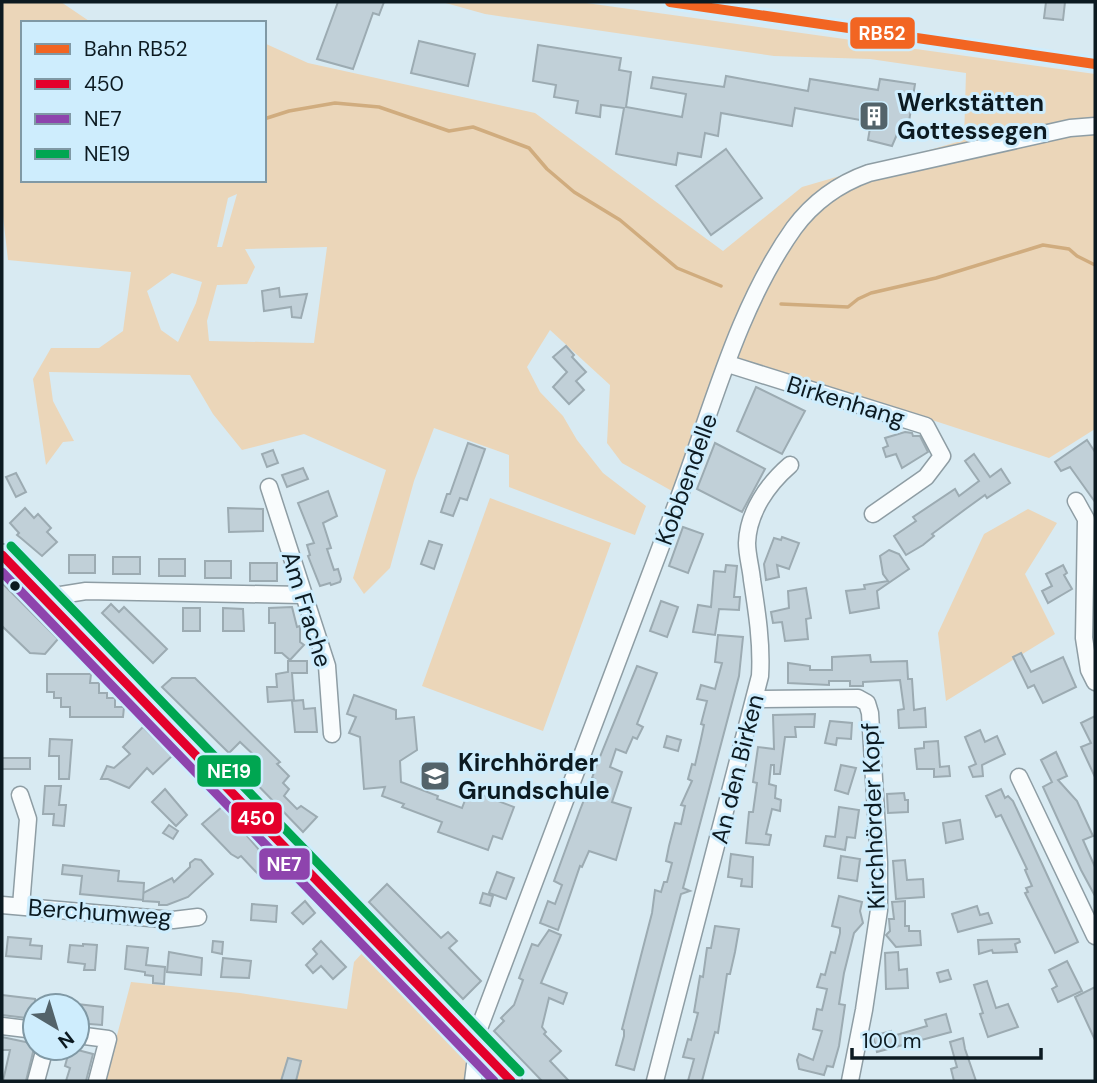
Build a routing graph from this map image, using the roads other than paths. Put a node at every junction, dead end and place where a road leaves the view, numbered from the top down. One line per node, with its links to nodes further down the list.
1 (1095, 126): 2 (street, Kobbendelle)
2 (728, 364): 6 (street, Birkenhang); 22 (street, Kobbendelle)
3 (790, 465): 11 (street, An den Birken)
4 (269, 487): 8 (street, Am Frache)
5 (1076, 501): 10 (street)
6 (873, 514)
7 (2, 555): 9 (main road)
8 (302, 594): 9 (street); 12 (street, Am Frache)
9 (49, 602): 22 (main road)
10 (1095, 682)
11 (756, 699): 28 (street, An den Birken); 29 (street, Kirchhörder Kopf)
12 (332, 734)
13 (1019, 776): 18 (street)
14 (20, 795): 16 (street)
15 (2, 905): 16 (street, Berchumweg)
16 (21, 906): 17 (street, Berchumweg)
17 (198, 917)
18 (1095, 936)
19 (2, 1027): 20 (street)
20 (21, 1029)
21 (91, 1037): 25 (street)
22 (475, 1044): 26 (street, Kobbendelle); 27 (main road)
23 (41, 1062): 24 (street)
24 (36, 1081)
25 (97, 1081)
26 (473, 1081)
27 (511, 1081)
28 (655, 1081)
29 (850, 1081)

